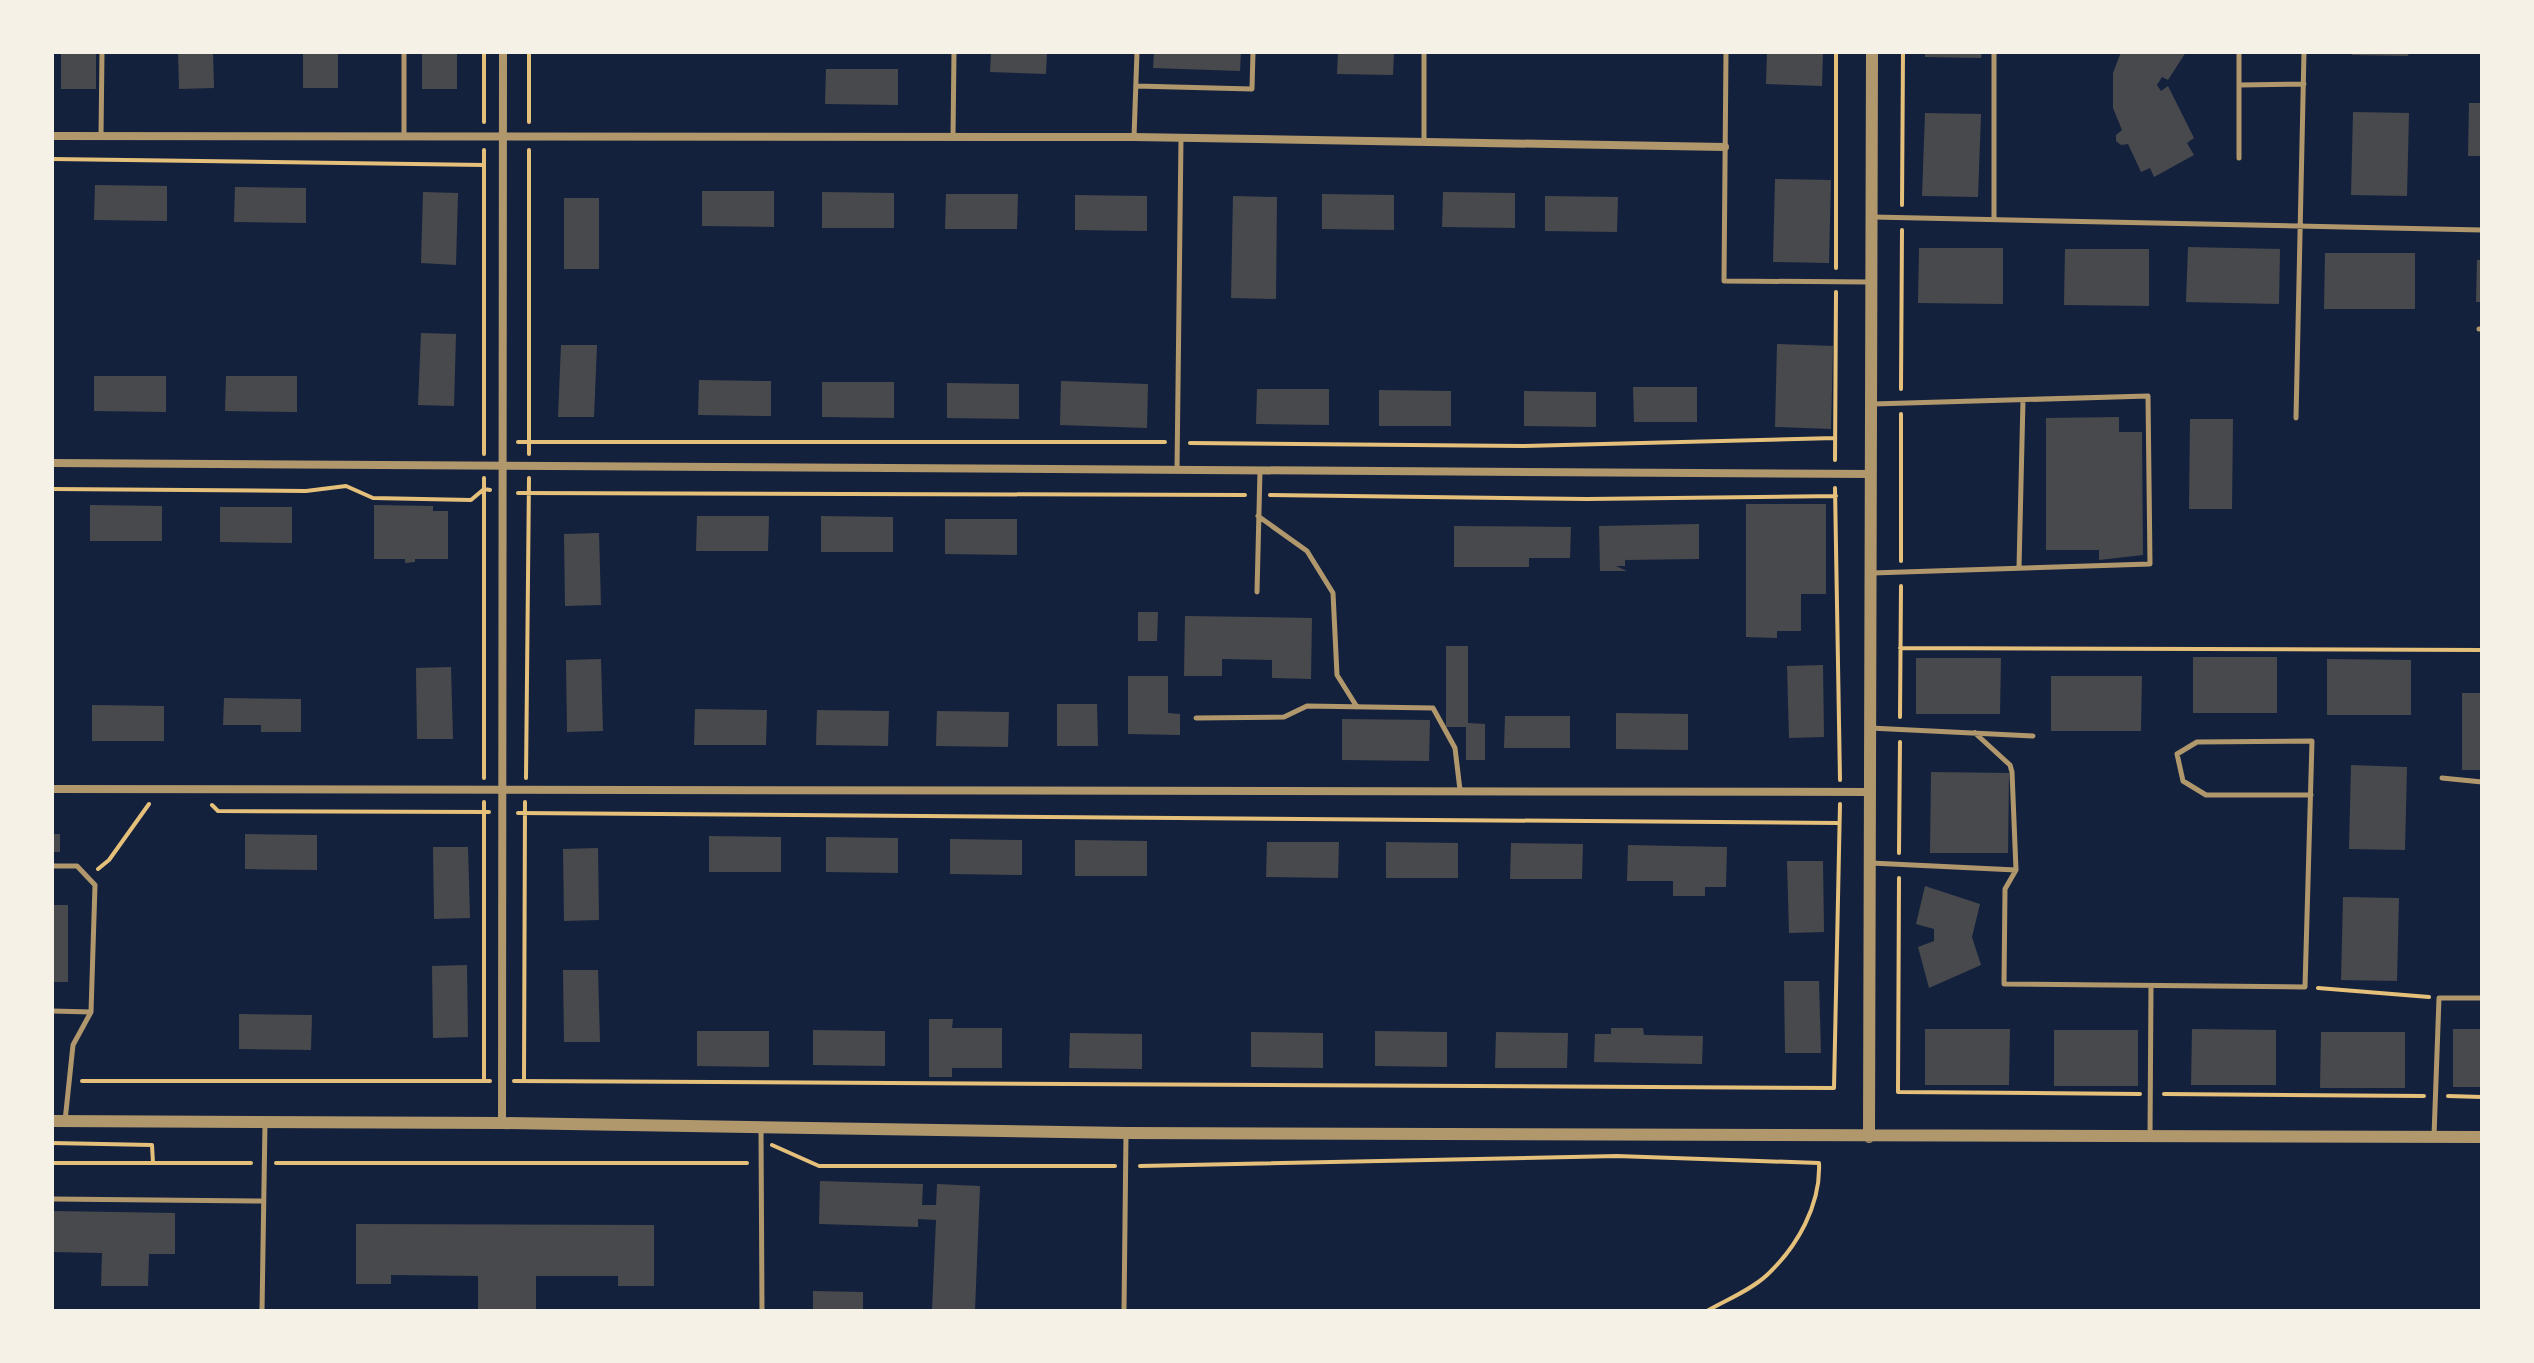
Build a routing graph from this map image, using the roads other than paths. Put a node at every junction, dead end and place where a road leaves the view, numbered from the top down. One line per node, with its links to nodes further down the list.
1 (102, 52): 17 (lane)
2 (404, 52): 18 (lane)
3 (503, 52): 22 (street)
4 (954, 52): 19 (lane)
5 (1137, 52): 15 (lane)
6 (1253, 52): 15 (lane)
7 (1424, 52): 23 (lane)
8 (1726, 52): 24 (lane)
9 (1872, 52): 26 (street)
10 (1994, 52): 27 (lane)
11 (2239, 52): 14 (lane)
12 (2304, 52): 13 (lane)
13 (2304, 84): 14 (lane); 28 (lane)
14 (2240, 85): 25 (lane)
15 (1136, 86): 20 (lane)
16 (52, 136): 17 (street)
17 (101, 136): 18 (street)
18 (404, 137): 22 (street)
19 (953, 137): 20 (street); 22 (street)
20 (1134, 137): 21 (street)
21 (1181, 137): 23 (street); 36 (lane)
22 (503, 138): 35 (street)
23 (1424, 142): 24 (street)
24 (1725, 147): 30 (lane)
25 (2239, 158)
26 (1872, 217): 27 (lane); 30 (street)
27 (1994, 218): 28 (lane)
28 (2300, 227): 29 (lane); 33 (lane)
29 (2482, 230)
30 (1871, 282): 32 (street)
31 (2023, 400): 32 (lane); 40 (lane); 40 (lane)
32 (1871, 404): 38 (street)
33 (2296, 418)
34 (52, 463): 35 (street)
35 (503, 466): 36 (street); 51 (street)
36 (1177, 470): 37 (street)
37 (1260, 471): 38 (street); 39 (lane)
38 (1871, 474): 41 (street)
39 (1258, 516): 42 (lane); 43 (lane)
40 (2019, 568): 41 (lane)
41 (1871, 573): 45 (street)
42 (1257, 592)
43 (1357, 707): 44 (lane); 52 (lane)
44 (1196, 718)
45 (1870, 728): 46 (lane); 53 (street)
46 (1975, 733): 47 (lane); 57 (lane)
47 (2033, 736)
48 (2442, 778): 49 (lane)
49 (2482, 782)
50 (52, 789): 51 (street)
51 (502, 790): 52 (street); 64 (street)
52 (1461, 791): 53 (street)
53 (1870, 792): 55 (street)
54 (2311, 795): 54 (lane); 58 (lane)
55 (1870, 863): 57 (lane); 67 (street)
56 (52, 866): 61 (lane)
57 (2016, 870): 58 (lane)
58 (2151, 986): 68 (lane)
59 (2482, 998): 69 (lane)
60 (52, 1011): 61 (lane)
61 (91, 1012): 62 (lane)
62 (58, 1122): 63 (street)
63 (265, 1122): 64 (street); 72 (lane)
64 (502, 1123): 66 (street)
65 (1126, 1133): 66 (street); 67 (street); 75 (lane)
66 (761, 1134): 74 (lane)
67 (1869, 1137): 68 (street)
68 (2150, 1137): 69 (street)
69 (2434, 1137): 70 (street)
70 (2482, 1137)
71 (52, 1199): 72 (lane)
72 (263, 1201): 73 (lane)
73 (262, 1311)
74 (762, 1311)
75 (1124, 1311)

